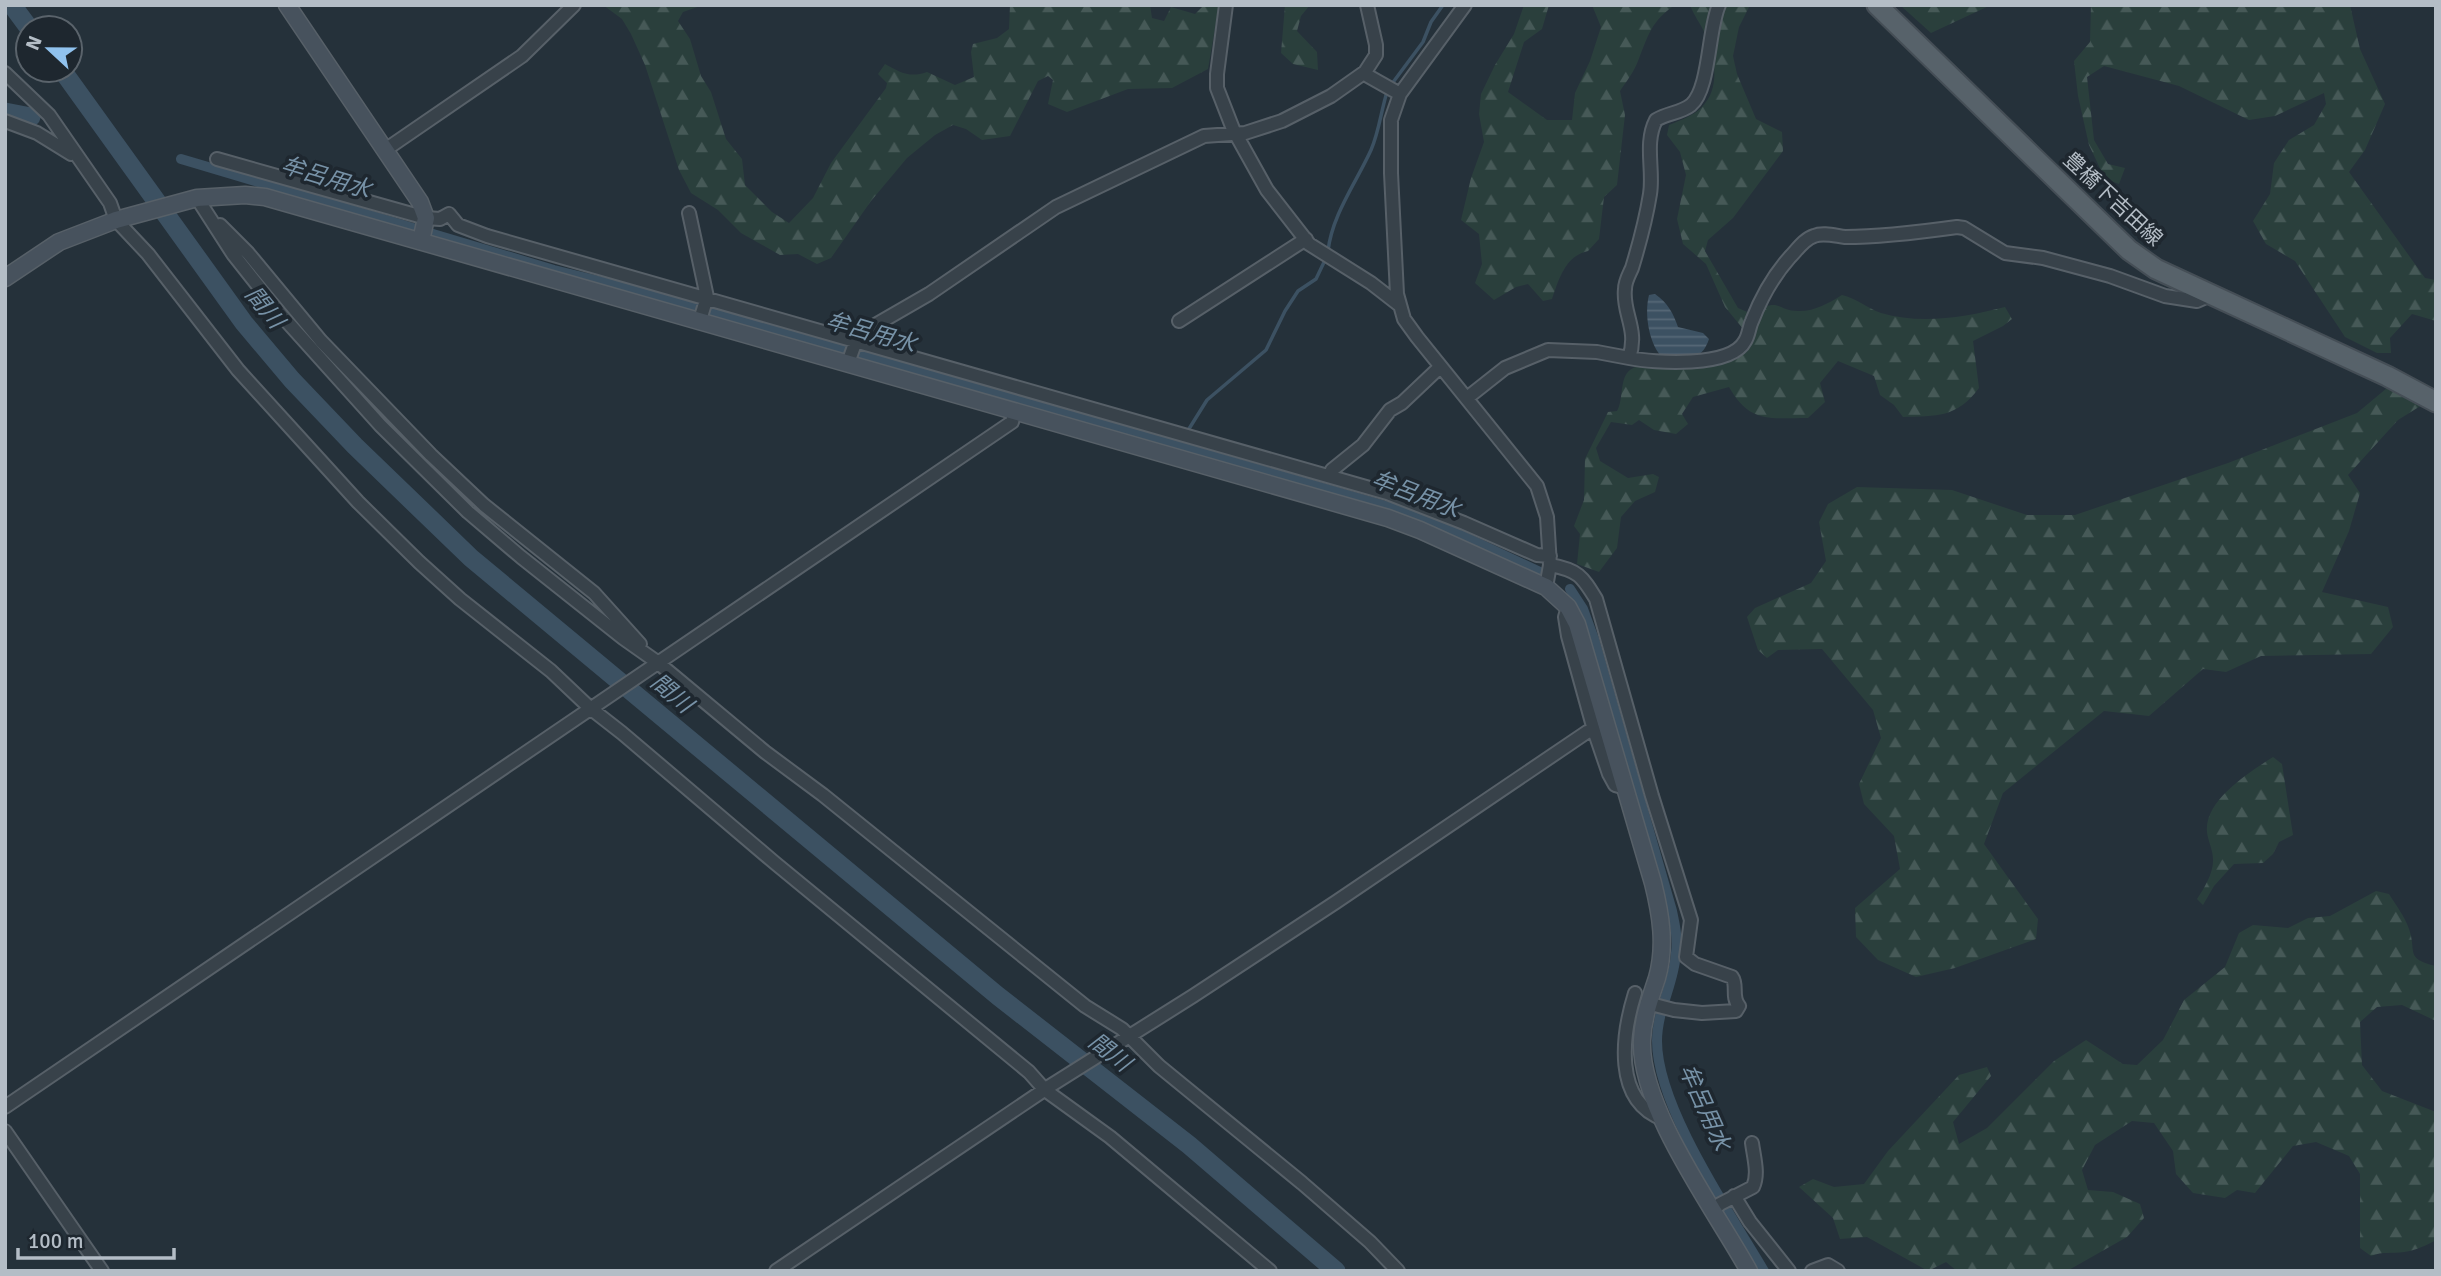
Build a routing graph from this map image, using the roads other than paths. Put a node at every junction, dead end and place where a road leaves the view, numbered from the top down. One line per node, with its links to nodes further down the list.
1 (287, 5): 13 (street)
2 (574, 5): 13 (street)
3 (1226, 5): 12 (street)
4 (1367, 5): 8 (street)
5 (1465, 5): 10 (street)
6 (1718, 5): 28 (street)
7 (1877, 5): 22 (main road, 豊橋下吉田線)
8 (1365, 72): 10 (street); 12 (street)
9 (5, 73): 14 (street)
10 (1393, 90): 24 (street)
11 (5, 121): 14 (street)
12 (1236, 135): 20 (street); 27 (street)
13 (385, 150): 19 (street)
14 (77, 158): 18 (street)
15 (217, 159): 19 (street)
16 (194, 199): 18 (street); 19 (street); 40 (street)
17 (689, 214): 23 (street)
18 (122, 218): 21 (street); 42 (street)
19 (430, 226): 23 (street); 25 (street)
20 (1306, 239): 24 (street); 26 (street)
21 (5, 278)
22 (2213, 294): 28 (street); 32 (main road, 豊橋下吉田線)
23 (707, 299): 25 (street); 27 (street)
24 (1398, 304): 30 (street)
25 (701, 318): 29 (street)
26 (1179, 321)
27 (855, 343): 29 (street); 34 (street)
28 (1629, 358): 31 (street)
29 (849, 361): 33 (street)
30 (1440, 367): 31 (street); 36 (street)
31 (1467, 398): 37 (street)
32 (2436, 402)
33 (1015, 411): 35 (street); 40 (street)
34 (1181, 436): 35 (street); 36 (street)
35 (1171, 454): 38 (street)
36 (1330, 476): 37 (street)
37 (1550, 561): 38 (street); 41 (street)
38 (1546, 587): 39 (street)
39 (1568, 607): 41 (street); 43 (street)
40 (655, 663): 42 (street); 47 (street)
41 (1611, 691): 44 (street); 45 (street)
42 (592, 706): 48 (street); 49 (street)
43 (1594, 730): 44 (street); 47 (street)
44 (1626, 788): 45 (street)
45 (1675, 942): 46 (street); 46 (street)
46 (1645, 1000): 52 (street)
47 (1127, 1038): 48 (street); 56 (street)
48 (1048, 1088): 54 (street); 55 (street)
49 (5, 1107)
50 (5, 1131): 53 (street)
51 (1752, 1143): 52 (street)
52 (1724, 1202): 57 (street); 58 (street)
53 (102, 1271)
54 (776, 1271)
55 (1270, 1271)
56 (1398, 1271)
57 (1749, 1271)
58 (1789, 1271)
59 (1812, 1271): 60 (street)
60 (1838, 1271)

